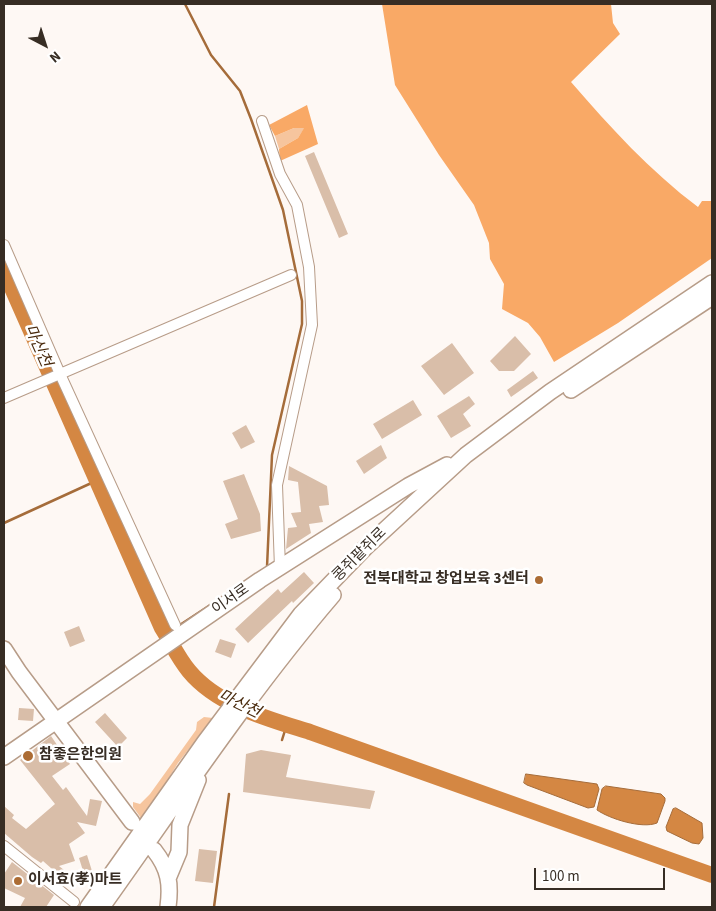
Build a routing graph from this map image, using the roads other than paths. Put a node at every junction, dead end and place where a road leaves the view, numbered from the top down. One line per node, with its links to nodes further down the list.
1 (262, 121): 9 (street)
2 (4, 245): 6 (street)
3 (291, 275): 6 (street)
4 (712, 283): 8 (main road, 콩쥐팥쥐로)
5 (712, 297): 12 (main road, 콩쥐팥쥐로)
6 (58, 375): 7 (street); 10 (street)
7 (4, 398)
8 (466, 454): 9 (main road, 이서로); 12 (main road, 콩쥐팥쥐로)
9 (280, 568): 10 (main road, 이서로)
10 (176, 632): 13 (main road, 이서로)
11 (4, 649): 13 (main road)
12 (251, 689): 14 (main road, 콩쥐팥쥐로)
13 (57, 721): 15 (main road, 이서로); 17 (main road)
14 (226, 723): 16 (main road, 콩쥐팥쥐로); 22 (main road, 콩쥐팥쥐로)
15 (4, 757)
16 (200, 768): 20 (main road); 23 (main road, 콩쥐팥쥐로)
17 (132, 822)
18 (4, 846): 21 (street)
19 (154, 850): 20 (main road)
20 (169, 876): 24 (main road)
21 (74, 902)
22 (88, 907)
23 (102, 907)
24 (168, 907)

